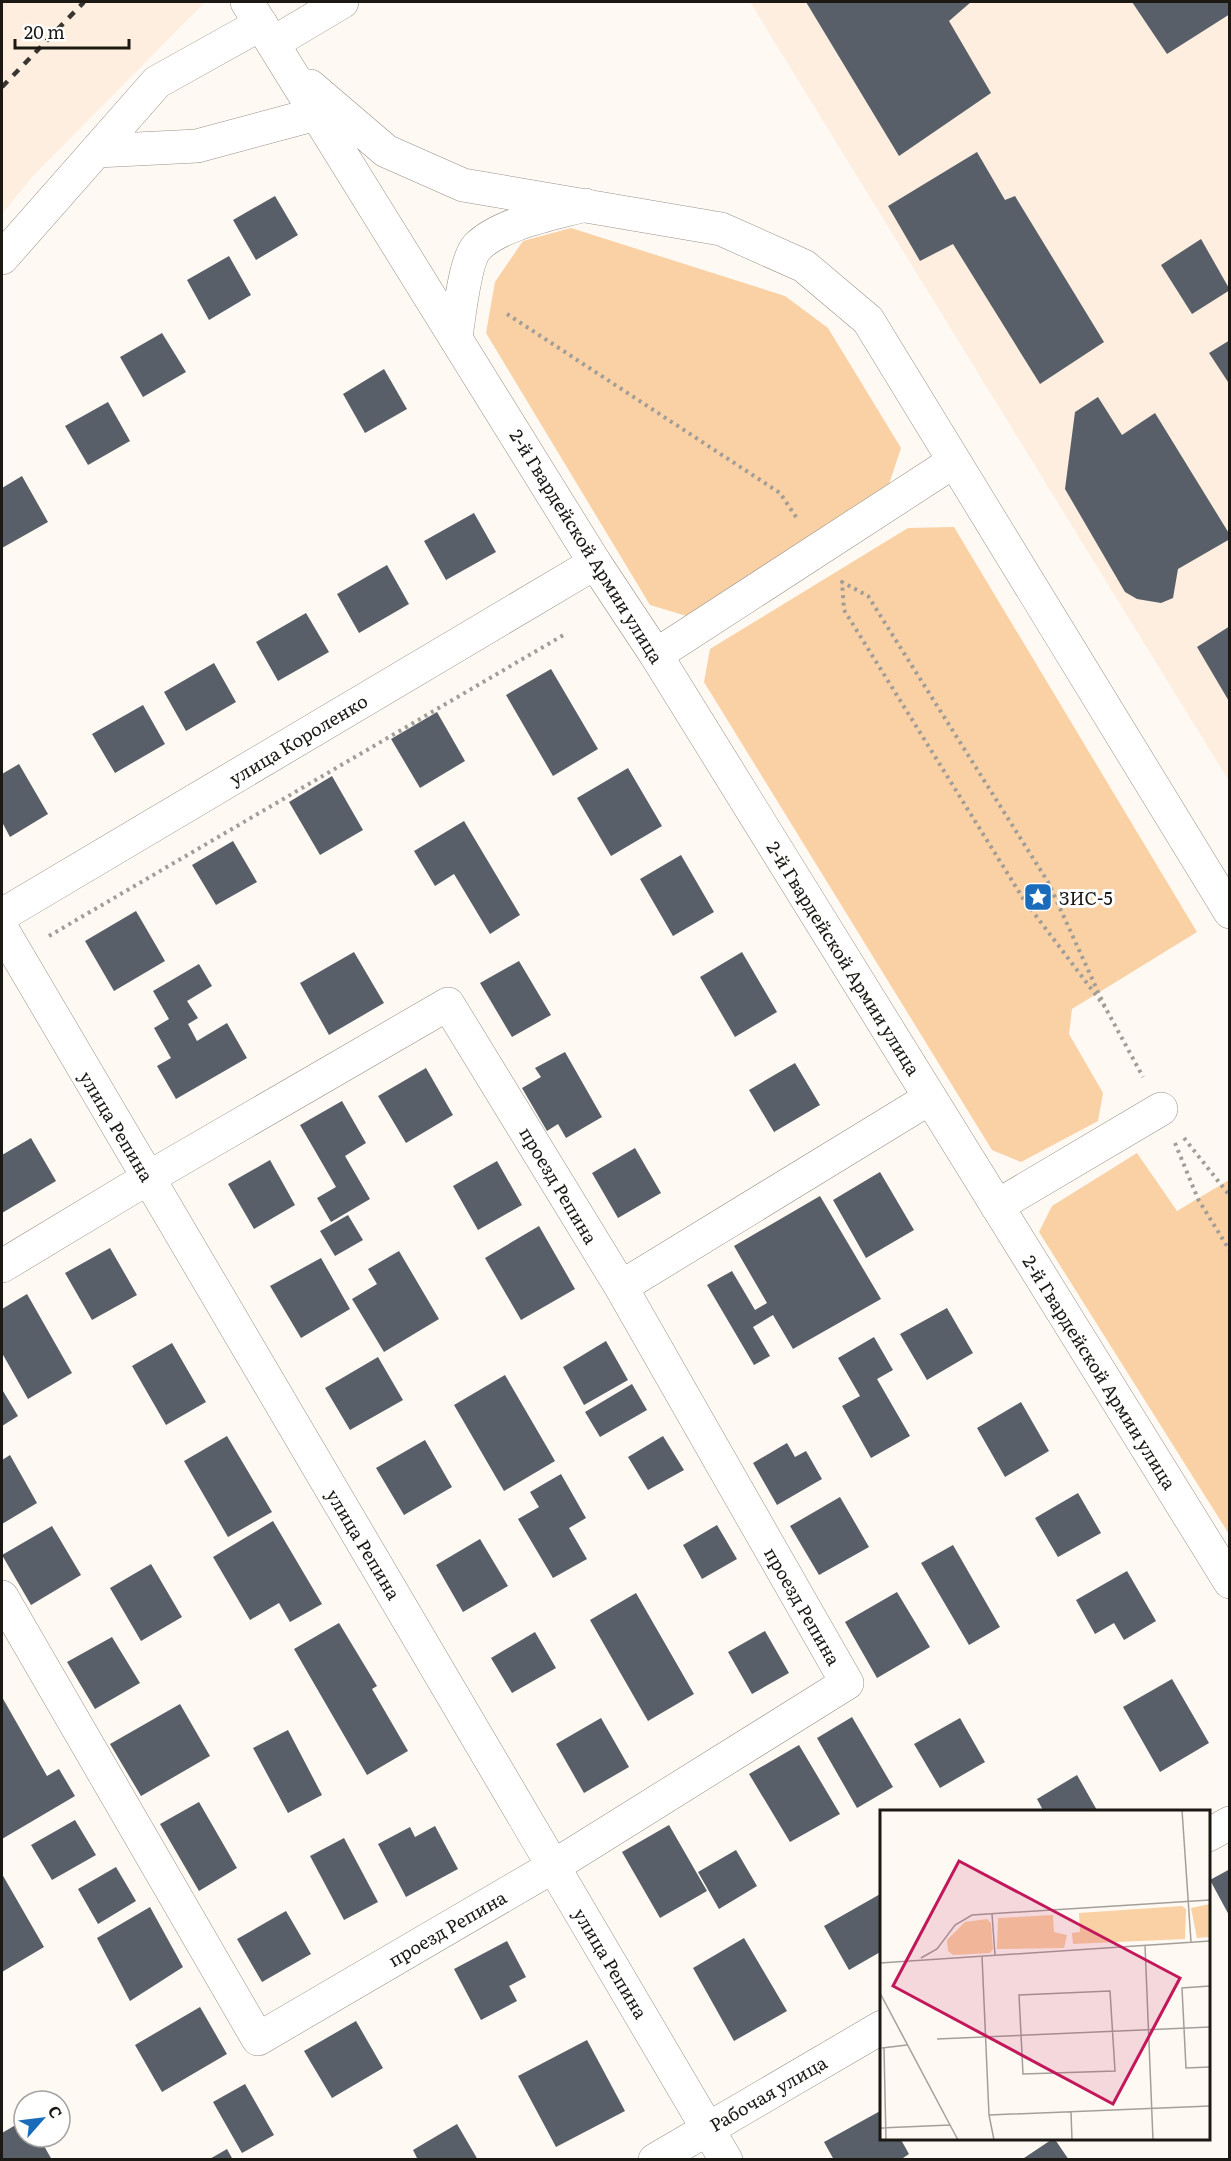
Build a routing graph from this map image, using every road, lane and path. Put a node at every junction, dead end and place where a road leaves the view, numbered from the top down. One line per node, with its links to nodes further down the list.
1 (342, 2): 2 (street)
2 (267, 33): 3 (street, 2-й Гвардейской Армии улица); 4 (street); 5 (street)
3 (316, 114): 4 (street); 8 (street, 2-й Гвардейской Армии улица)
4 (97, 151): 6 (street)
5 (585, 205): 8 (street); 9 (street)
6 (2, 258)
7 (507, 314): 10 (path)
8 (456, 337): 11 (street, 2-й Гвардейской Армии улица)
9 (953, 462): 10 (street); 15 (street)
10 (818, 549): 12 (path); 14 (street)
11 (595, 563): 14 (street, 2-й Гвардейской Армии улица); 16 (street, улица Короленко)
12 (842, 582): 12 (path)
13 (567, 633): 17 (path)
14 (656, 655): 18 (street, 2-й Гвардейской Армии улица)
15 (1230, 912)
16 (2, 915)
17 (9, 942): 20 (street, улица Репина)
18 (930, 1098): 21 (street, 2-й Гвардейской Армии улица); 24 (street)
19 (1161, 1109): 21 (street); 22 (path)
20 (148, 1178): 23 (street, проезд Репина); 24 (street, проезд Репина); 29 (street, улица Репина)
21 (997, 1206): 25 (street, 2-й Гвардейской Армии улица)
22 (1230, 1251)
23 (2, 1266)
24 (621, 1287): 29 (street, проезд Репина)
25 (1230, 1582)
26 (2, 1597): 29 (street, проезд Репина)
27 (1230, 1823): 28 (street)
28 (1210, 1834)
29 (554, 1866): 31 (street, улица Репина)
30 (880, 2028): 31 (street, Рабочая улица)
31 (708, 2129): 32 (street, Рабочая улица); 33 (street, улица Репина)
32 (655, 2160)
33 (726, 2160)

